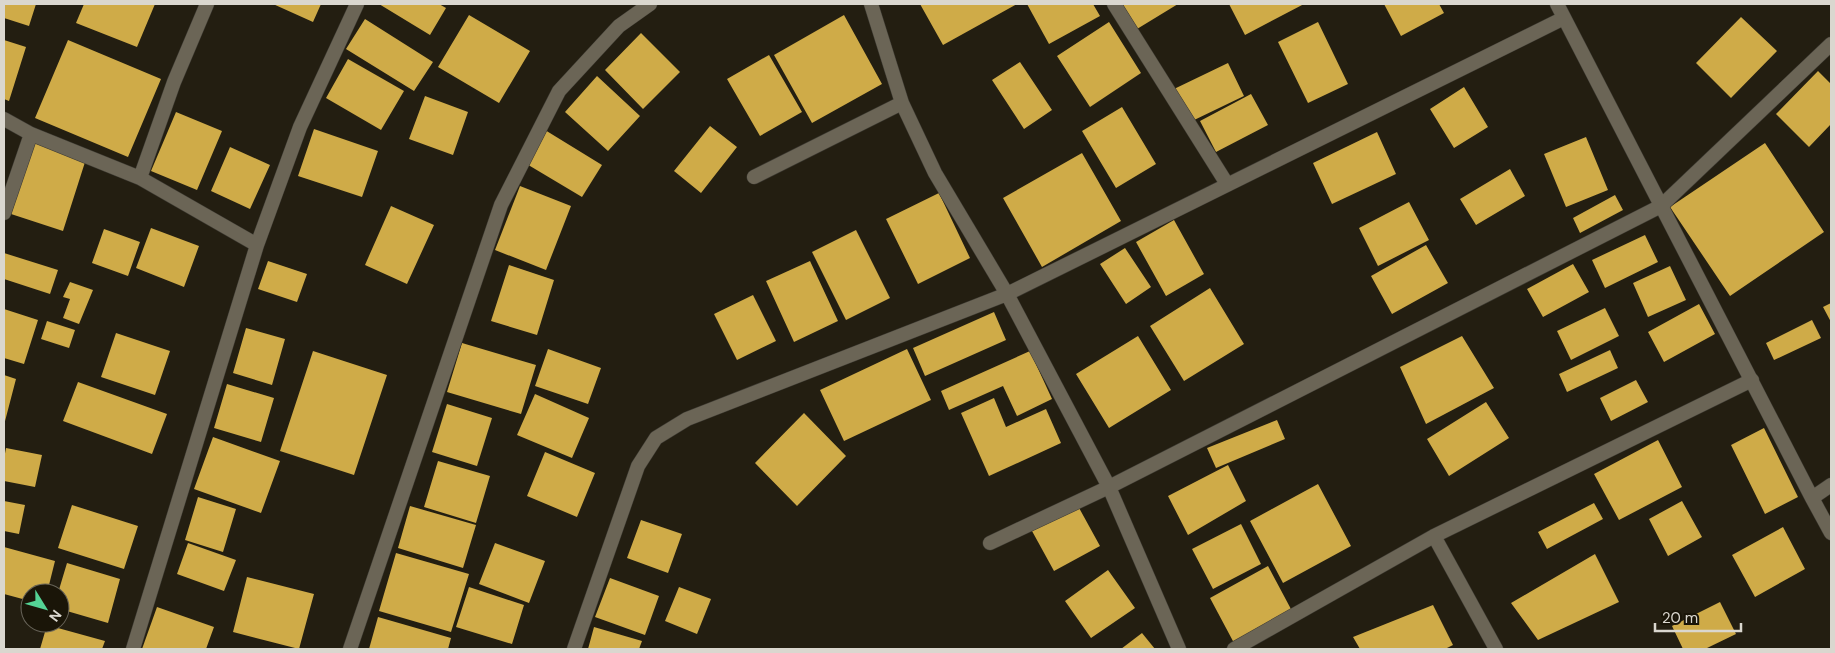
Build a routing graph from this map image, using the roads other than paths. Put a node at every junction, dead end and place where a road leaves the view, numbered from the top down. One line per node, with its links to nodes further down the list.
1 (207, 4): 13 (street)
2 (357, 4): 17 (street)
3 (650, 4): 27 (street)
4 (871, 4): 9 (street)
5 (1114, 4): 14 (street)
6 (1557, 4): 7 (street)
7 (1564, 18): 14 (street); 15 (street)
8 (1831, 44): 15 (street)
9 (902, 103): 12 (street); 18 (street)
10 (4, 119): 11 (street)
11 (31, 134): 13 (street); 16 (street)
12 (754, 177)
13 (140, 178): 17 (street)
14 (1227, 184): 18 (street)
15 (1661, 206): 19 (street); 21 (street)
16 (4, 213)
17 (257, 245): 26 (street)
18 (1007, 294): 21 (street); 28 (street)
19 (1752, 380): 22 (street); 24 (street)
20 (1831, 485): 22 (street)
21 (1109, 487): 25 (street); 29 (street)
22 (1812, 498): 23 (street)
23 (1831, 533)
24 (1434, 536): 30 (street); 31 (street)
25 (990, 543)
26 (133, 649)
27 (350, 649)
28 (574, 649)
29 (1179, 649)
30 (1234, 649)
31 (1496, 649)

